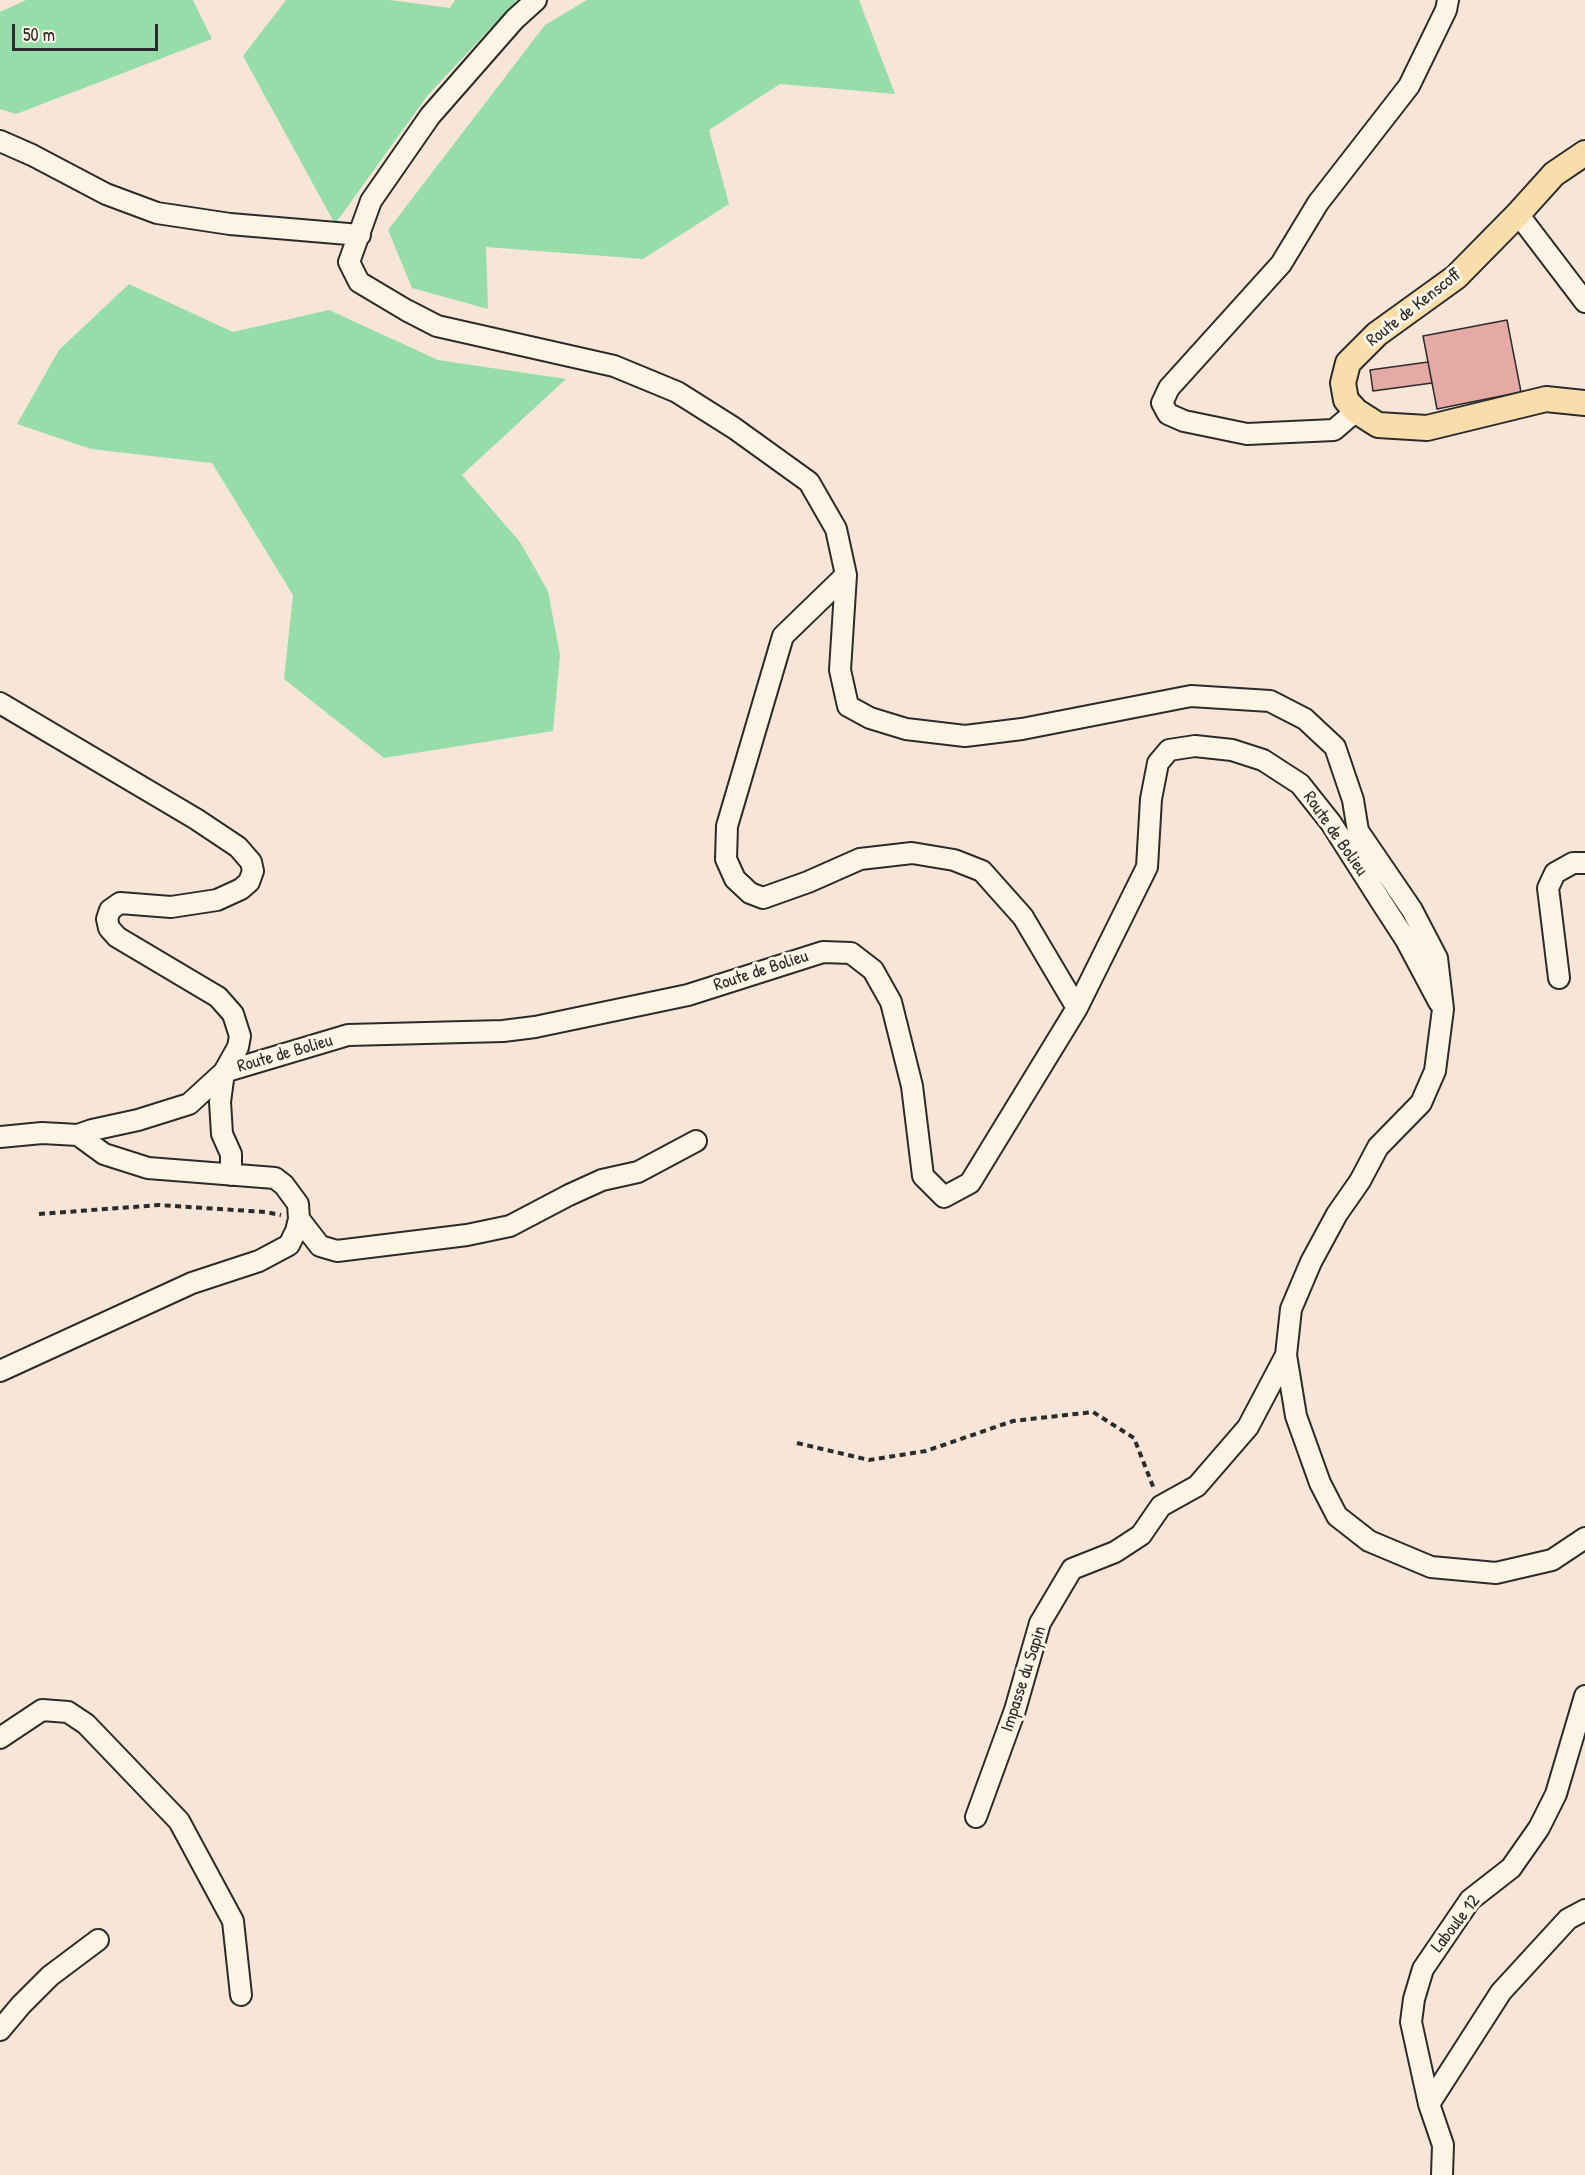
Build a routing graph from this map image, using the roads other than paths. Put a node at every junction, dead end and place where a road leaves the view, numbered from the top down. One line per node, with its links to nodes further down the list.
1 (536, 0): 6 (street)
2 (1448, 0): 9 (street)
3 (0, 141): 6 (street)
4 (1585, 153): 5 (main road, Route de Kenscoff)
5 (1518, 214): 7 (street); 9 (main road, Route de Kenscoff)
6 (360, 235): 10 (street)
7 (1585, 302)
8 (1585, 403): 9 (main road)
9 (1356, 411)
10 (846, 575): 14 (street); 15 (street)
11 (0, 703): 16 (street, Route de Bolieu)
12 (1585, 863): 13 (street)
13 (1559, 978)
14 (1077, 1008): 15 (street, Route de Bolieu); 16 (street, Route de Bolieu)
15 (1443, 1009): 22 (street)
16 (224, 1072): 17 (street); 20 (street)
17 (78, 1135): 18 (street); 20 (street)
18 (0, 1137)
19 (696, 1141): 21 (street)
20 (231, 1175): 21 (street)
21 (299, 1219): 23 (street)
22 (1286, 1355): 24 (street); 27 (street, Impasse du Sapin)
23 (0, 1371)
24 (1585, 1538)
25 (1585, 1696): 32 (street, Laboule 12)
26 (0, 1738): 30 (street)
27 (976, 1817)
28 (1585, 1910): 32 (street)
29 (98, 1940): 31 (street)
30 (241, 1995)
31 (0, 2030)
32 (1429, 2104): 33 (street, Laboule 12)
33 (1442, 2175)

